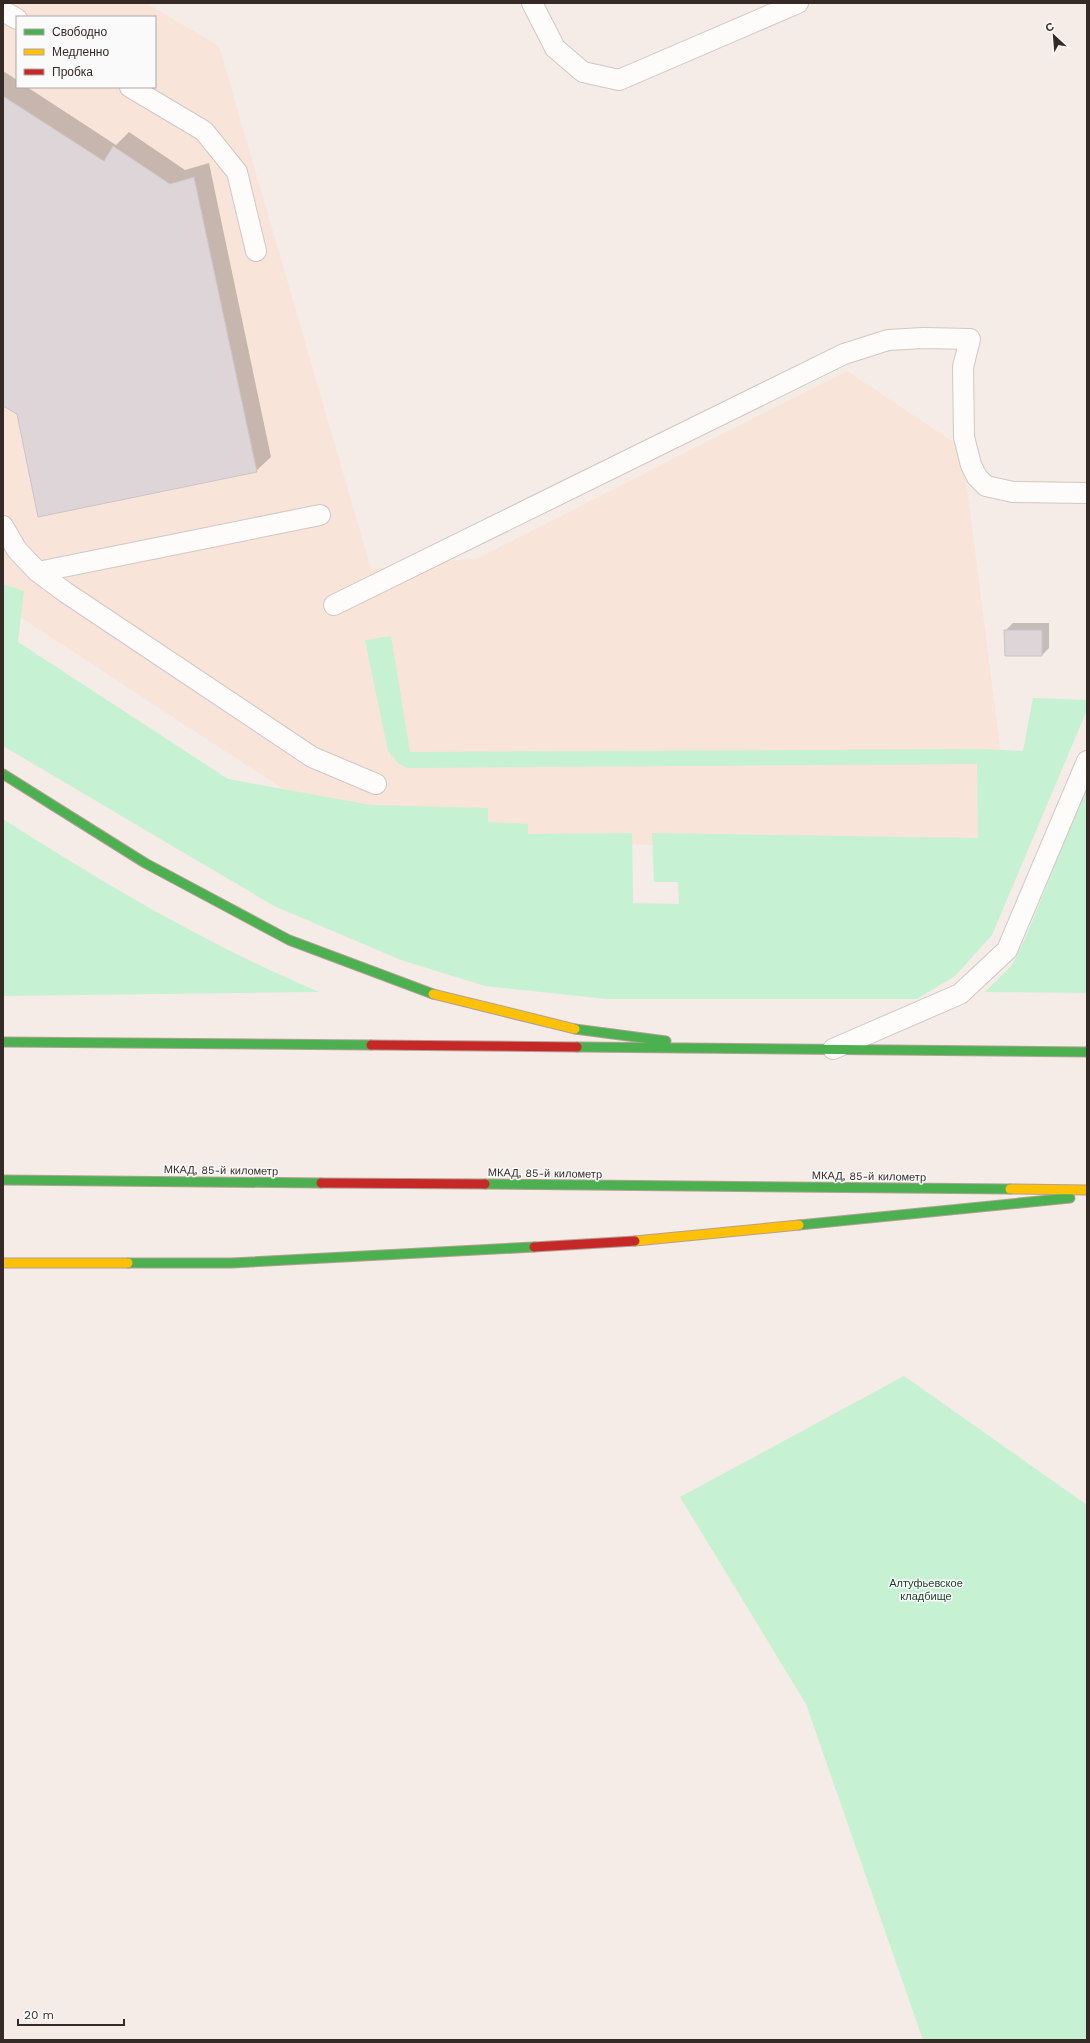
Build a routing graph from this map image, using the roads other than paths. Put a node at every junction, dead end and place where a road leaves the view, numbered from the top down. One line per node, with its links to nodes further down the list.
1 (532, 3): 2 (lane)
2 (798, 3)
3 (3, 11): 4 (lane)
4 (16, 18)
5 (132, 88): 6 (lane)
6 (256, 251)
7 (1087, 493): 11 (lane)
8 (320, 515): 10 (lane)
9 (3, 526): 10 (lane)
10 (38, 572): 14 (lane)
11 (334, 605)
12 (1087, 761): 17 (lane)
13 (3, 774): 16 (main road)
14 (376, 784)
15 (3, 1042): 16 (main road)
16 (718, 1048): 17 (main road)
17 (833, 1050): 18 (main road)
18 (1087, 1052)
19 (3, 1180): 20 (main road, МКАД, 85-й километр)
20 (1087, 1190)
21 (1087, 1196): 23 (main road)
22 (3, 1263): 23 (main road)
23 (29, 1263): 24 (main road)
24 (3, 1266)

